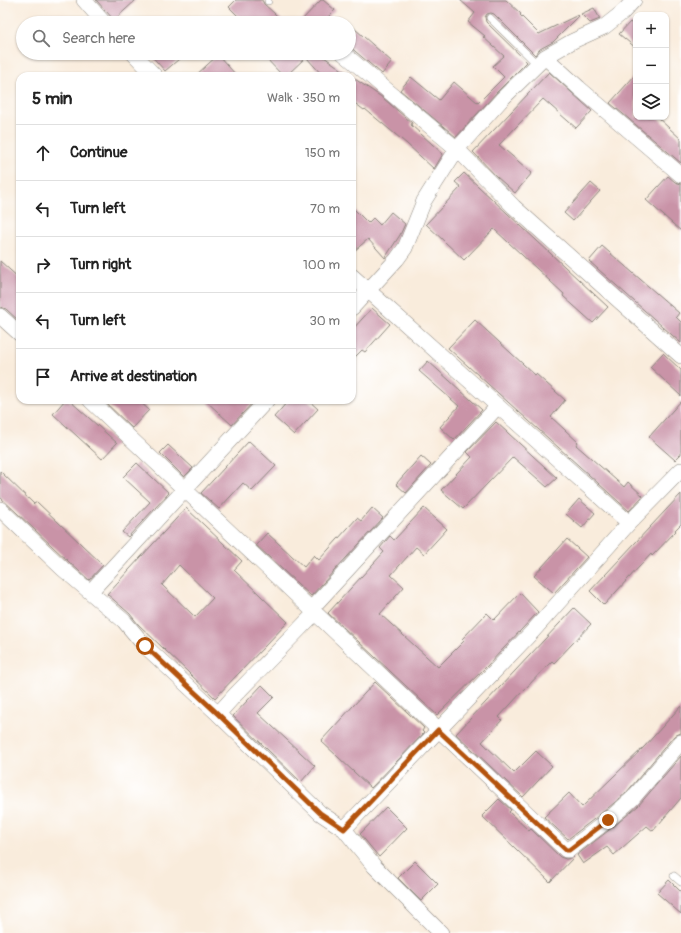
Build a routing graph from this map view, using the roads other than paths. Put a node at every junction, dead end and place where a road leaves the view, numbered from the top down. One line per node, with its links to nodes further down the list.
1 (84, 0): 3 (street)
2 (634, 0): 7 (street)
3 (98, 16)
4 (490, 18): 7 (lane)
5 (140, 60): 8 (street)
6 (351, 60): 9 (street)
7 (541, 60): 9 (street); 10 (street)
8 (151, 72)
9 (457, 149): 12 (street); 16 (street)
10 (681, 175)
11 (356, 280): 12 (street)
12 (368, 291): 13 (street); 19 (street)
13 (356, 304)
14 (0, 316): 15 (street)
15 (16, 330)
16 (681, 356)
17 (94, 404): 21 (street)
18 (263, 404): 21 (street)
19 (498, 406): 23 (street); 25 (street)
20 (681, 470): 23 (street)
21 (183, 490): 24 (street); 25 (street)
22 (0, 509): 24 (street)
23 (629, 522): 27 (street)
24 (91, 591): 26 (street)
25 (313, 611): 26 (street); 27 (street)
26 (218, 714): 29 (street)
27 (438, 730): 28 (street); 29 (street)
28 (681, 742)
29 (344, 829): 32 (street)
30 (674, 876): 31 (lane)
31 (681, 882)
32 (441, 933)

